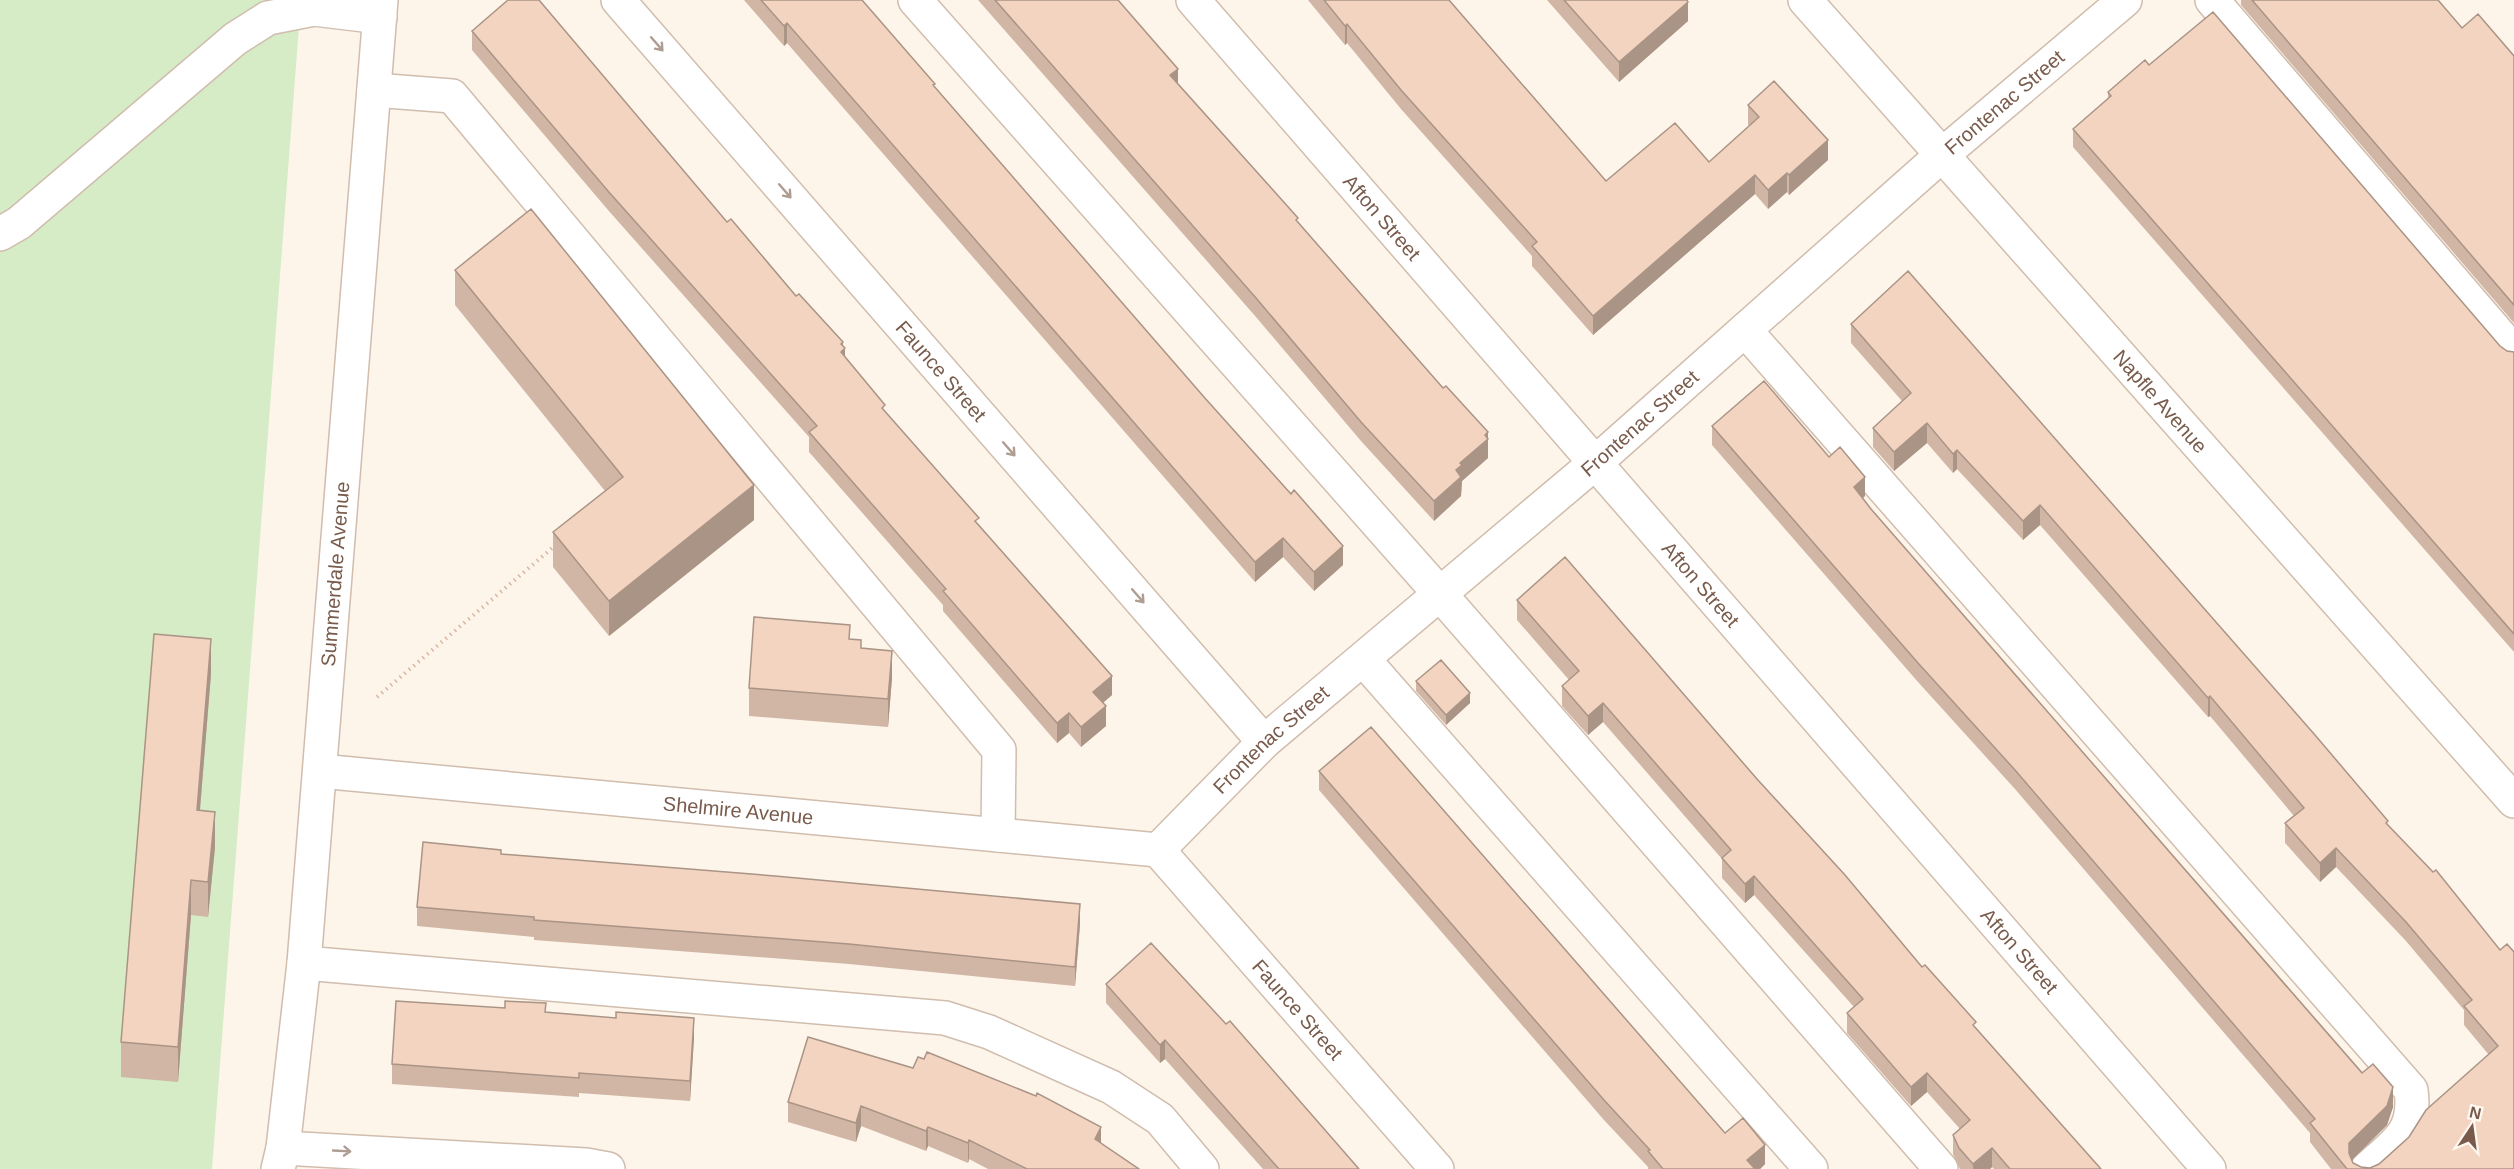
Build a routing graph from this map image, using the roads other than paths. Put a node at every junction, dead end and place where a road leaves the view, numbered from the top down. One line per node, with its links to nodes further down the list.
1 (618, 0): 16 (street, Faunce Street, one-way to 16)
2 (915, 0): 14 (street)
3 (1193, 0): 13 (street, Afton Street)
4 (1805, 0): 9 (street, Napfle Avenue)
5 (2125, 0): 9 (street, Frontenac Street)
6 (2212, 0): 12 (street)
7 (380, 9): 8 (street, Summerdale Avenue); 10 (street)
8 (374, 90): 17 (street, Summerdale Avenue); 19 (street)
9 (1942, 155): 11 (street, Frontenac Street); 18 (street, Napfle Avenue)
10 (0, 234)
11 (1744, 330): 13 (street, Frontenac Street); 30 (street)
12 (2514, 352)
13 (1595, 463): 14 (street, Frontenac Street); 29 (street, Afton Street)
14 (1440, 594): 15 (street, Frontenac Street); 28 (street)
15 (1363, 659): 16 (street, Frontenac Street); 27 (street)
16 (1264, 742): 20 (street, Frontenac Street)
17 (320, 771): 19 (street, Shelmire Avenue); 21 (street, Summerdale Avenue)
18 (2514, 801)
19 (998, 835): 20 (street, Shelmire Avenue)
20 (1158, 850): 26 (street, Faunce Street)
21 (304, 963): 22 (street, Summerdale Avenue); 25 (street)
22 (282, 1162): 23 (street, one-way to 23)
23 (545, 1166): 24 (street)
24 (608, 1169)
25 (1202, 1169)
26 (1437, 1169)
27 (1811, 1169)
28 (1941, 1169)
29 (2209, 1169)
30 (2367, 1169)

